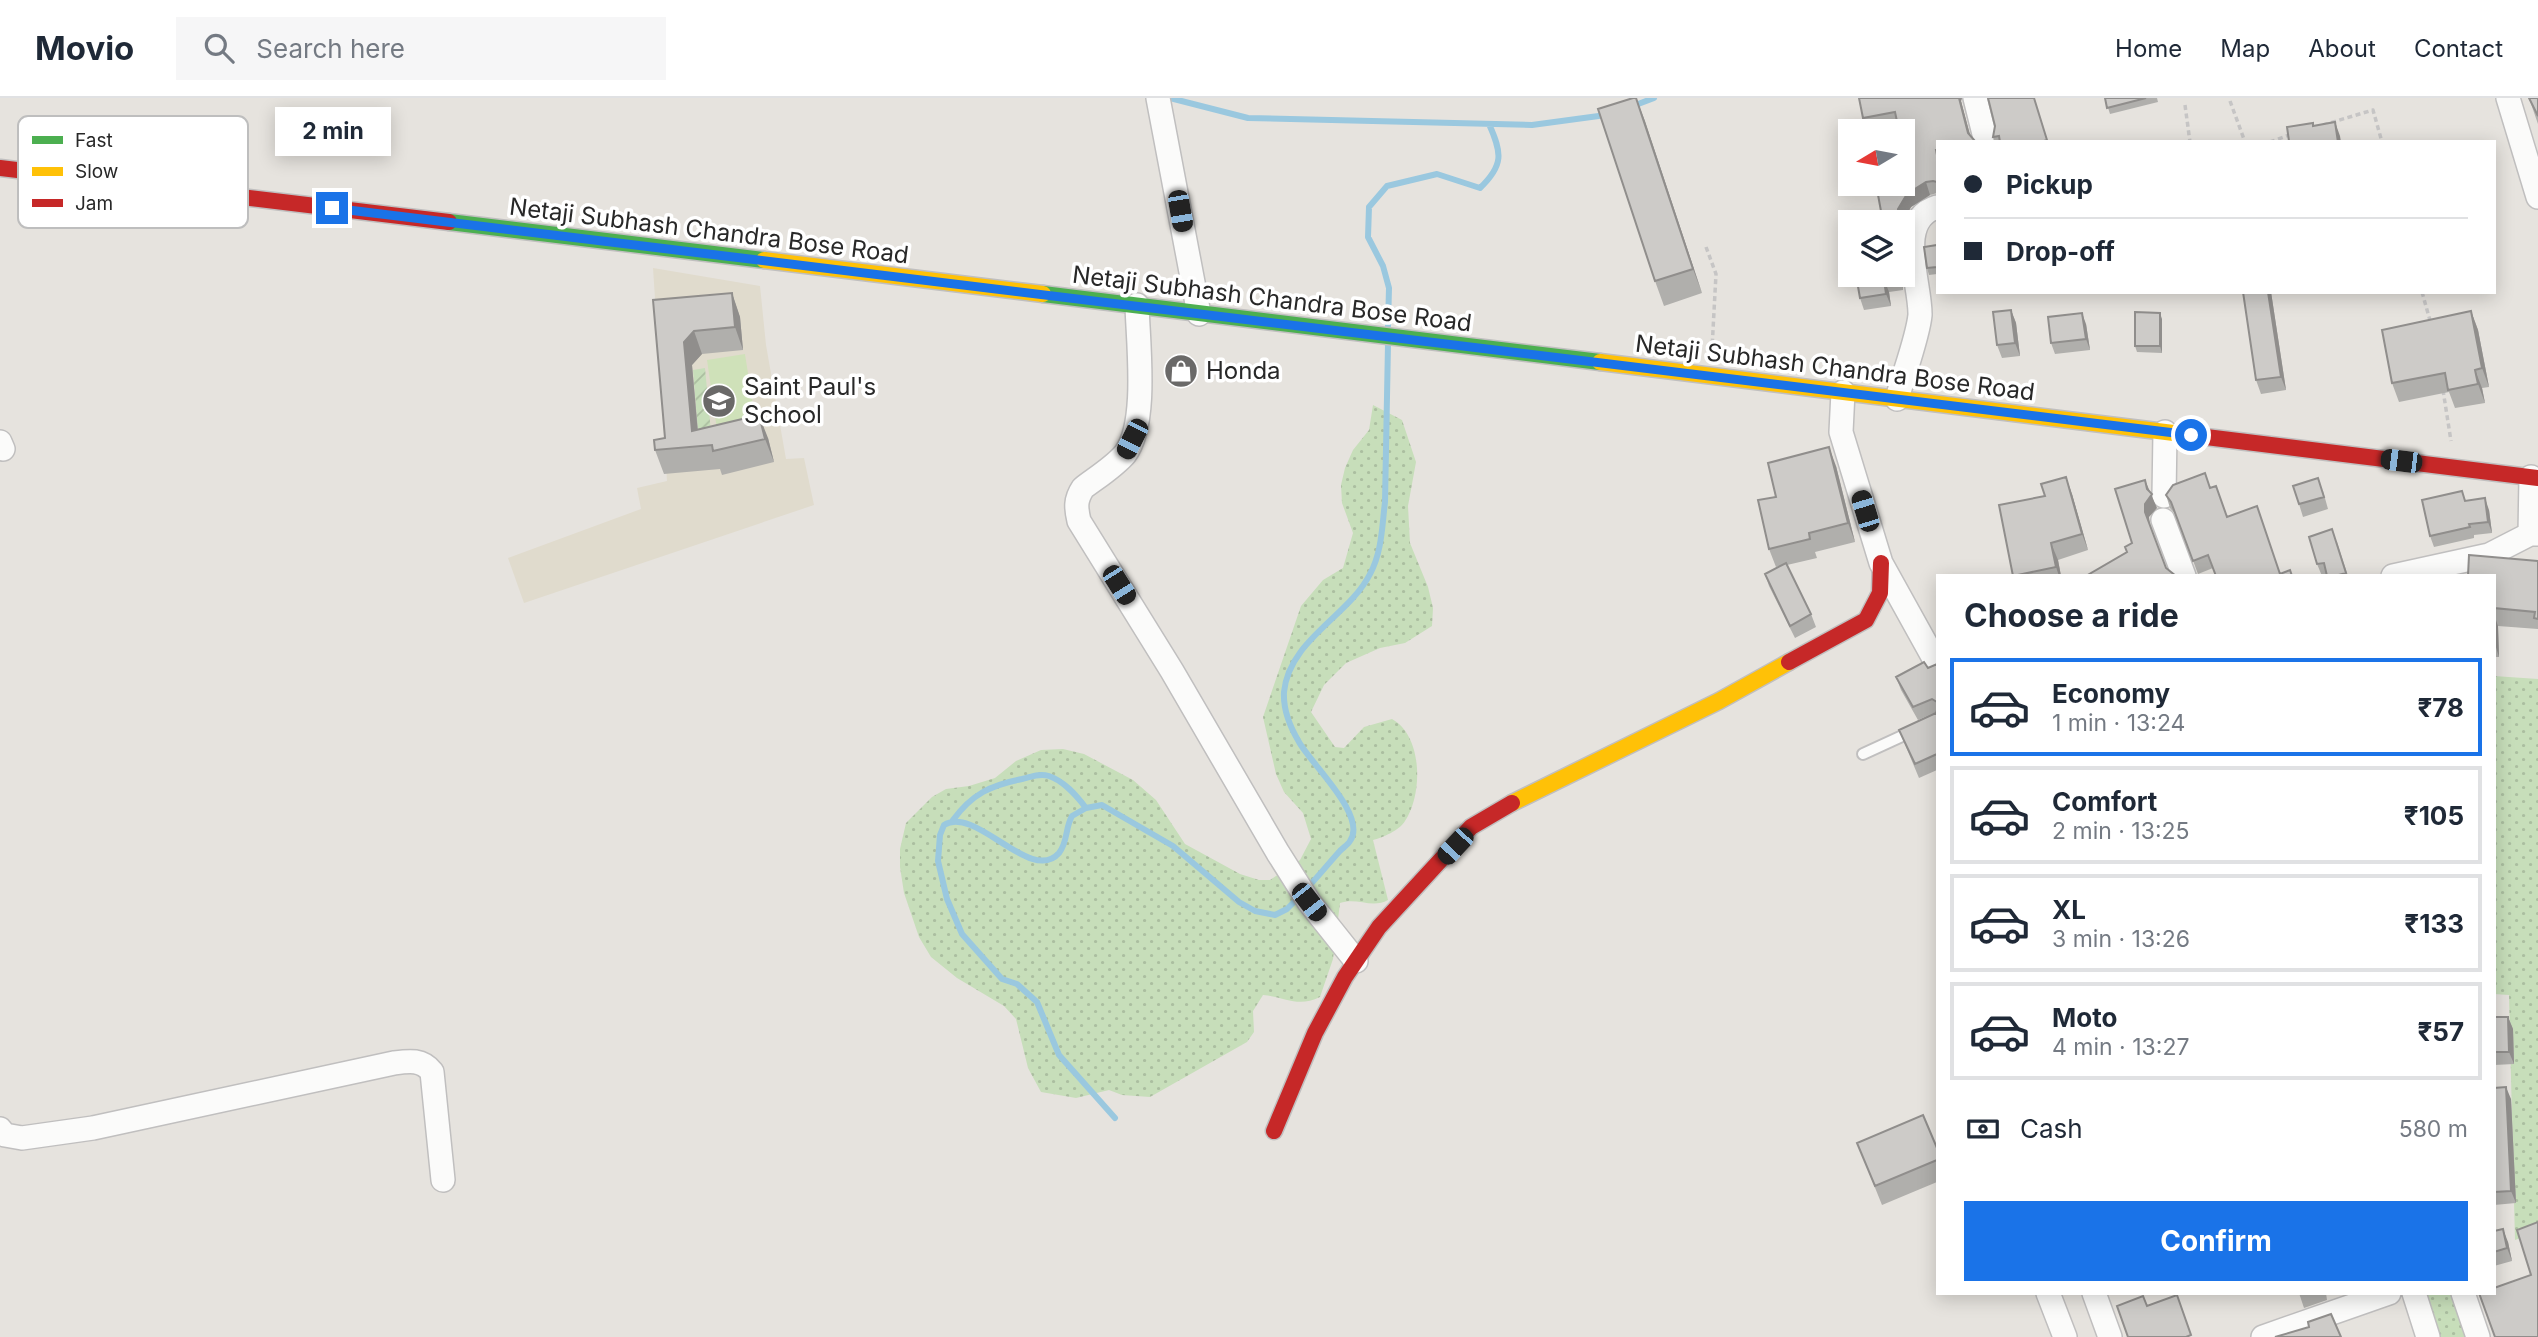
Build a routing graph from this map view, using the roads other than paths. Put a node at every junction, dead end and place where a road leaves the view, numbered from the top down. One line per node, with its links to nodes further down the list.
1 (1158, 98): 11 (street)
2 (1975, 98): 4 (street)
3 (2508, 98): 7 (street)
4 (1986, 140)
5 (0, 168): 6 (street, Netaji Subhash Chandra Bose Road)
6 (18, 170)
7 (2538, 197)
8 (248, 199): 10 (street, Netaji Subhash Chandra Bose Road)
9 (1936, 207): 13 (street)
10 (1137, 305): 11 (street, Netaji Subhash Chandra Bose Road); 27 (street)
11 (1199, 314): 12 (street, Netaji Subhash Chandra Bose Road)
12 (1843, 392): 13 (street, Netaji Subhash Chandra Bose Road); 19 (street)
13 (1896, 399): 14 (street, Netaji Subhash Chandra Bose Road)
14 (2165, 432): 15 (street, Netaji Subhash Chandra Bose Road); 16 (street)
15 (2535, 478): 18 (street)
16 (2164, 496)
17 (2163, 520): 21 (street)
18 (2534, 534): 20 (street)
19 (1881, 563): 22 (street); 23 (street)
20 (2427, 572)
21 (2183, 574)
22 (1902, 601): 23 (street); 24 (street)
23 (1866, 620): 27 (street)
24 (1936, 662)
25 (1936, 720): 26 (lane)
26 (1863, 754)
27 (1356, 961): 29 (street)
28 (0, 1129): 30 (street)
29 (1274, 1131)
30 (443, 1180)
31 (2049, 1295): 36 (street)
32 (2095, 1295): 37 (street)
33 (2383, 1295): 38 (street)
34 (2415, 1295): 39 (street)
35 (2464, 1295): 40 (street)
36 (2065, 1337)
37 (2110, 1337)
38 (2263, 1337)
39 (2428, 1337)
40 (2479, 1337)

